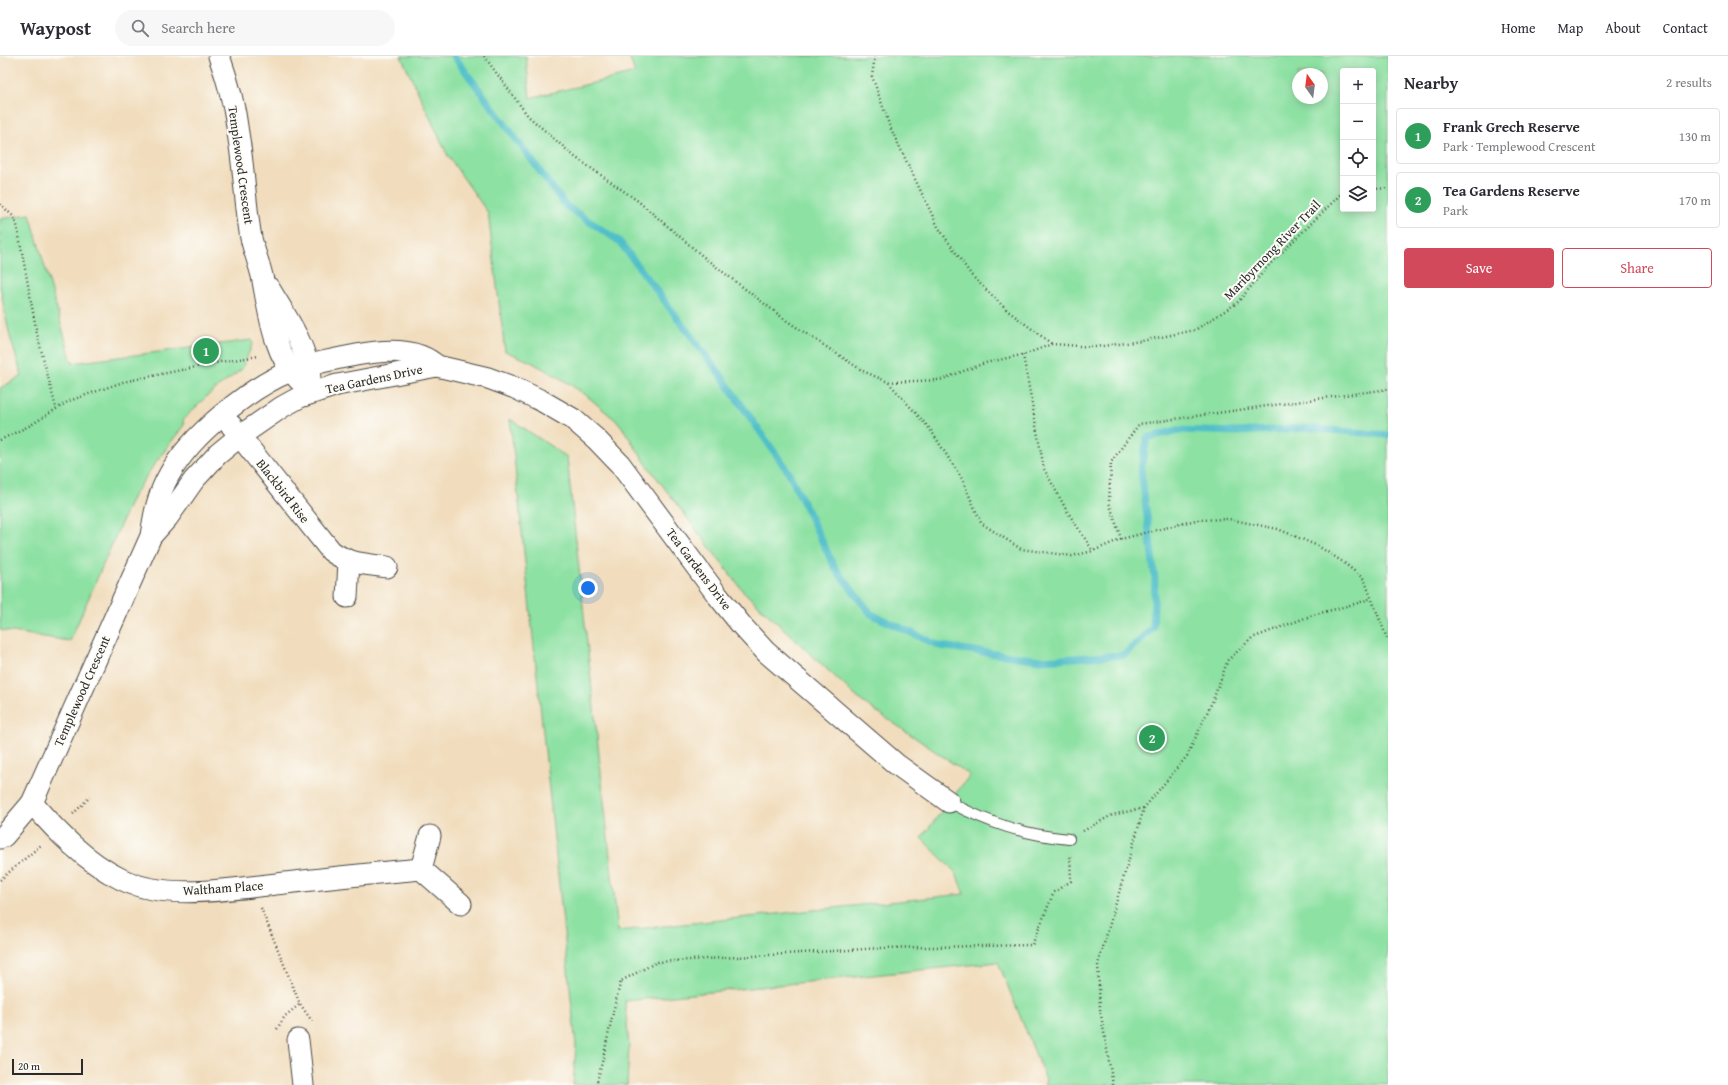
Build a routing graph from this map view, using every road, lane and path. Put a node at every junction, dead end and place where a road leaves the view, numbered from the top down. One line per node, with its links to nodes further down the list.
1 (219, 56): 12 (street, Templewood Crescent)
2 (484, 56): 13 (path)
3 (875, 56): 8 (path)
4 (1388, 188): 5 (path)
5 (1376, 189)
6 (1340, 195): 8 (path, Maribyrnong River Trail)
7 (0, 204): 16 (path)
8 (1052, 344): 10 (path, Maribyrnong River Trail)
9 (263, 355): 16 (path)
10 (1022, 355): 13 (path, Maribyrnong River Trail); 22 (path)
11 (437, 366): 12 (street, Tea Gardens Drive); 15 (street, Tea Gardens Drive); 28 (street, Tea Gardens Drive)
12 (300, 368): 15 (street, Templewood Crescent); 17 (street, Templewood Crescent)
13 (888, 382): 22 (path)
14 (1388, 389): 21 (path)
15 (311, 393): 18 (street, Templewood Crescent)
16 (56, 408): 19 (path)
17 (223, 415): 18 (street, Blackbird Rise); 20 (street, Templewood Crescent)
18 (240, 436): 20 (street, Templewood Crescent); 23 (street, Blackbird Rise)
19 (0, 440)
20 (151, 536): 29 (street, Templewood Crescent)
21 (1121, 539): 22 (path); 26 (path)
22 (1093, 551)
23 (349, 562): 24 (street, Blackbird Rise); 25 (street)
24 (387, 567)
25 (347, 597)
26 (1372, 598): 27 (path); 30 (path)
27 (1388, 640)
28 (949, 802): 33 (lane)
29 (32, 803): 32 (street, Templewood Crescent); 35 (street, Waltham Place)
30 (1144, 808): 33 (path); 41 (path)
31 (430, 836): 34 (street)
32 (0, 838)
33 (1069, 838): 40 (path)
34 (421, 868): 35 (street, Waltham Place); 36 (street)
35 (250, 887): 37 (path)
36 (461, 904)
37 (316, 1026)
38 (298, 1040): 39 (street)
39 (303, 1085)
40 (596, 1085)
41 (1113, 1085)

